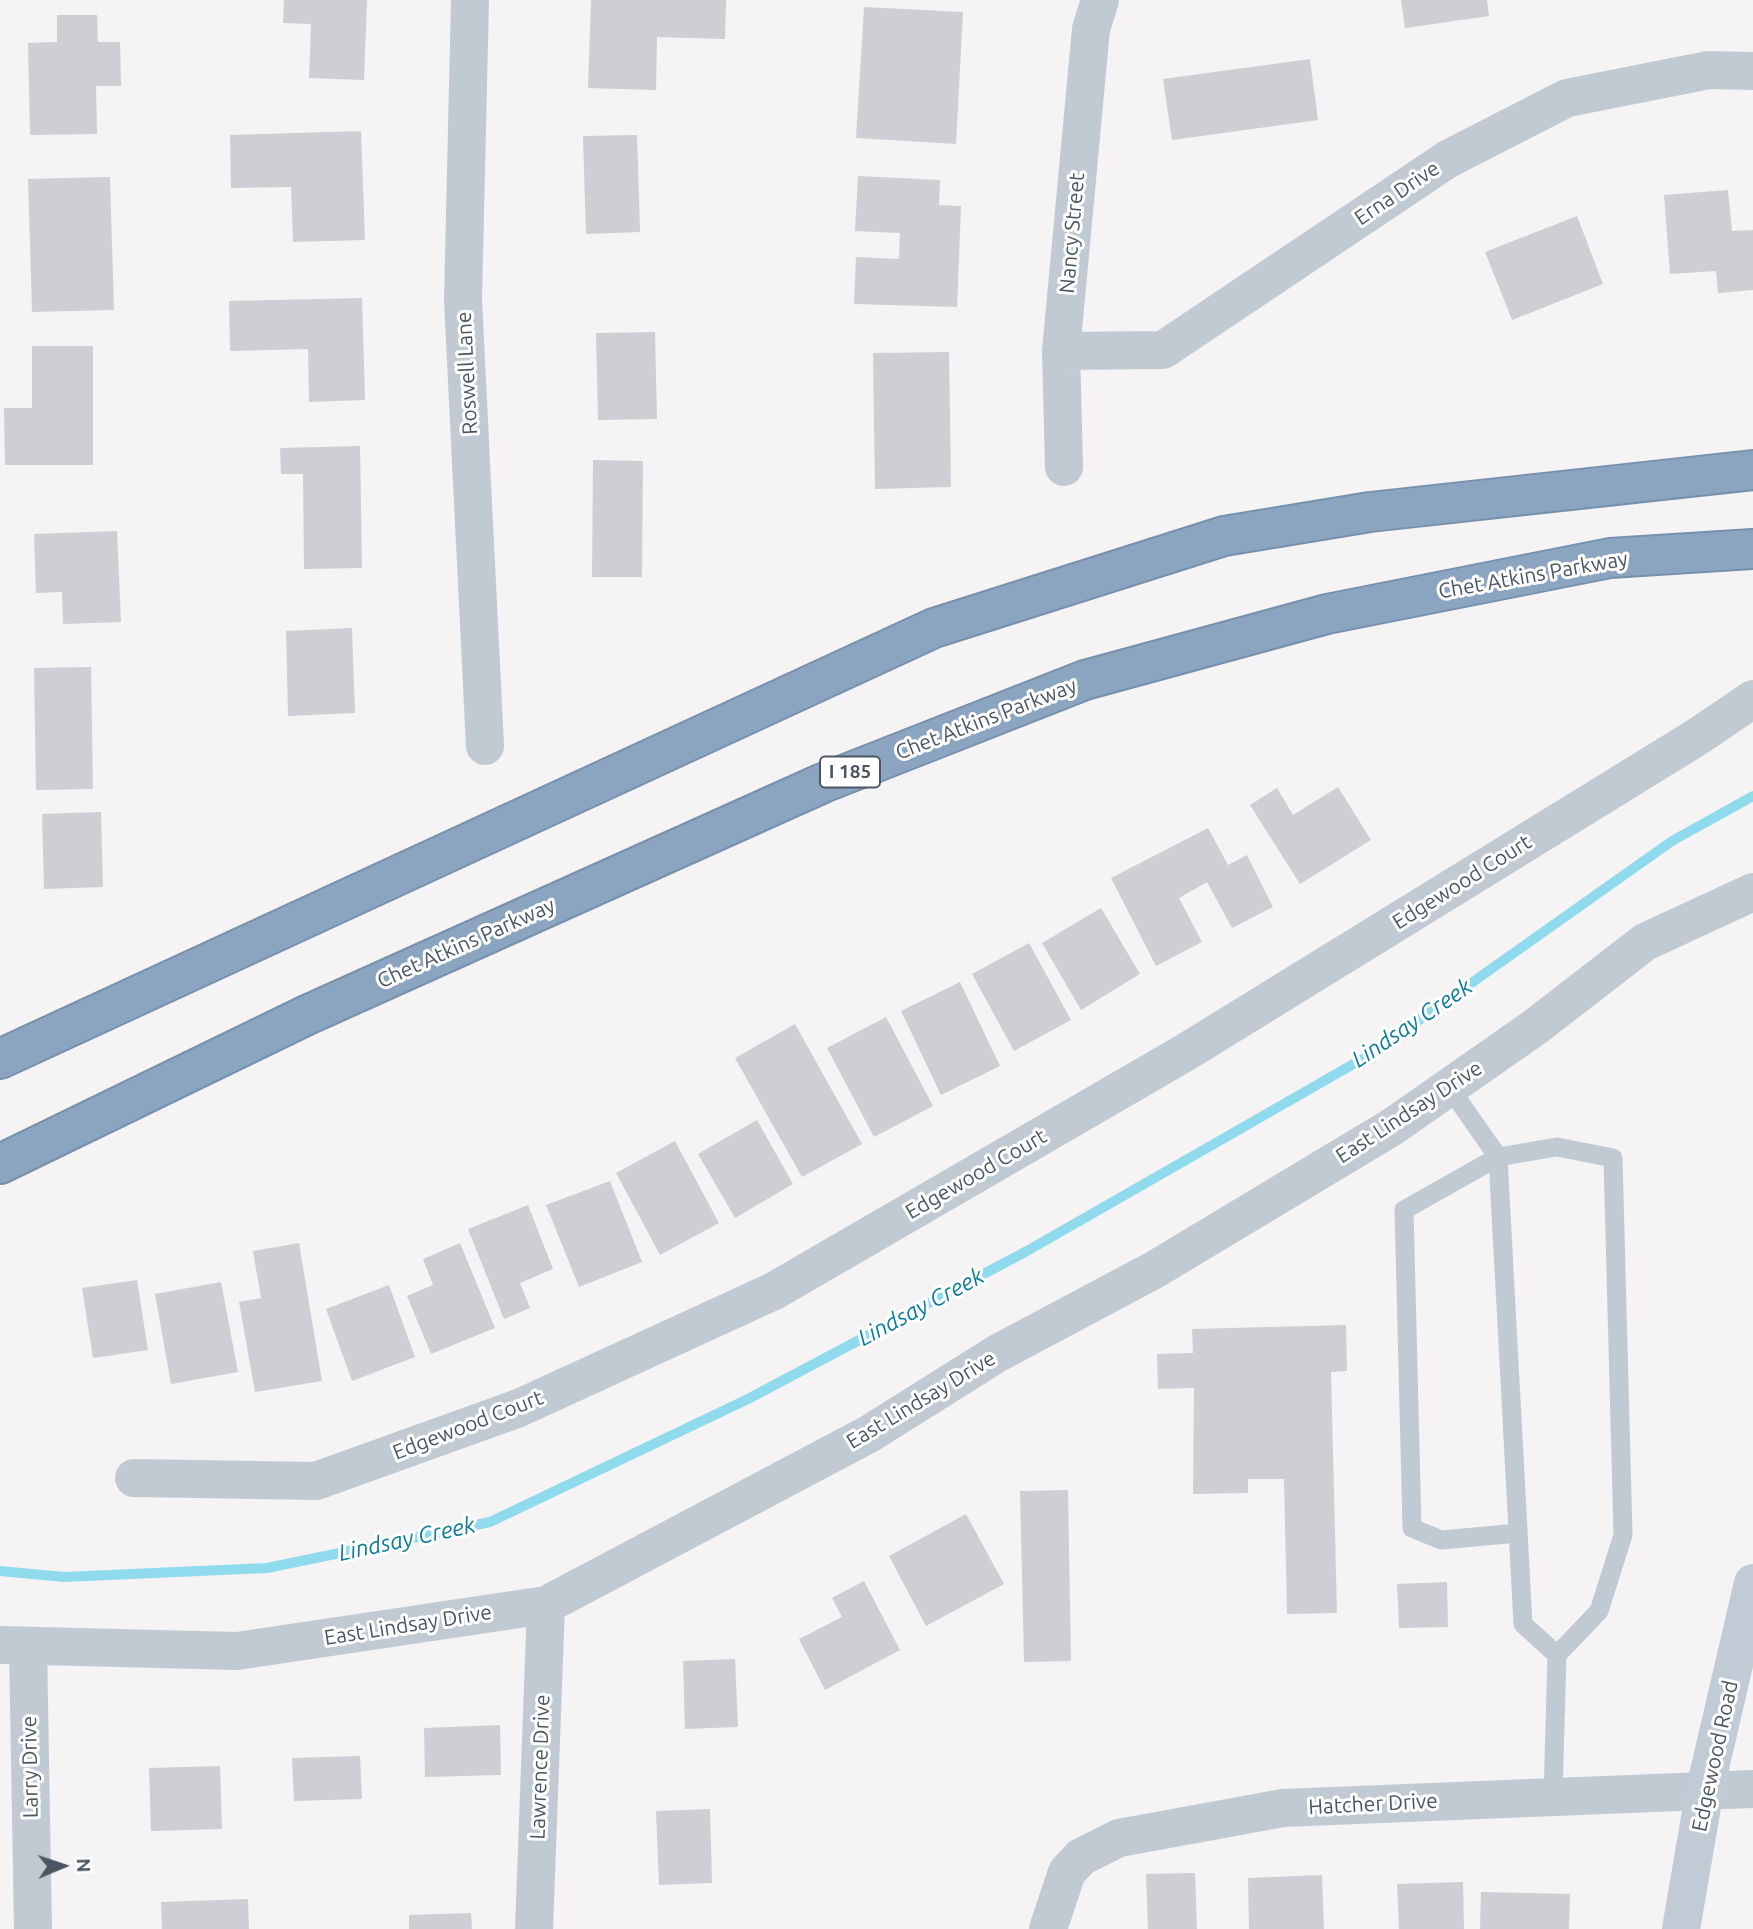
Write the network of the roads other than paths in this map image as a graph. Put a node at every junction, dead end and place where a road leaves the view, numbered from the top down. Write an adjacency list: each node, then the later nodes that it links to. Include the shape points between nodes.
1 (470, 0): 9 (street, Roswell Lane, via 463,300)
2 (1100, 0): 4 (street, Nancy Street, via 1091,29)
3 (1753, 71): 4 (street, Erna Drive, via 1709,70 1567,98 1448,159 1164,350)
4 (1061, 351): 5 (street, Nancy Street)
5 (1064, 467)
6 (1753, 471): 11 (highway, via 1370,512 1224,536 934,628)
7 (1753, 549): 14 (highway, Chet Atkins Parkway / I 185, via 1610,558 1327,614 1085,680 797,794 307,1015)
8 (1753, 699): 15 (street, Edgewood Court, via 1186,1052 774,1291 519,1408 316,1482)
9 (485, 746)
10 (1753, 892): 12 (street, East Lindsay Drive, via 1645,942)
11 (0, 1059)
12 (1449, 1087): 13 (lane); 18 (street, East Lindsay Drive, via 1392,1127 1190,1248 998,1353 869,1434)
13 (1498, 1157): 16 (lane); 16 (lane, via 1404,1210 1412,1528 1441,1540); 20 (lane, via 1557,1147 1613,1158 1623,1535 1600,1611)
14 (0, 1164)
15 (134, 1478)
16 (1518, 1533): 20 (lane, via 1523,1624)
17 (1753, 1583): 22 (street, Edgewood Road)
18 (546, 1605): 19 (street, East Lindsay Drive, via 237,1651); 25 (street, Lawrence Drive)
19 (14, 1645): 24 (street, Larry Drive)
20 (1557, 1655): 23 (lane)
21 (1753, 1788): 22 (street, Hatcher Drive)
22 (1705, 1789): 23 (street, Hatcher Drive); 27 (street, Edgewood Road)
23 (1553, 1796): 26 (street, Hatcher Drive, via 1283,1808 1119,1838 1081,1857 1067,1872)
24 (33, 1929)
25 (534, 1929)
26 (1048, 1929)
27 (1681, 1929)

